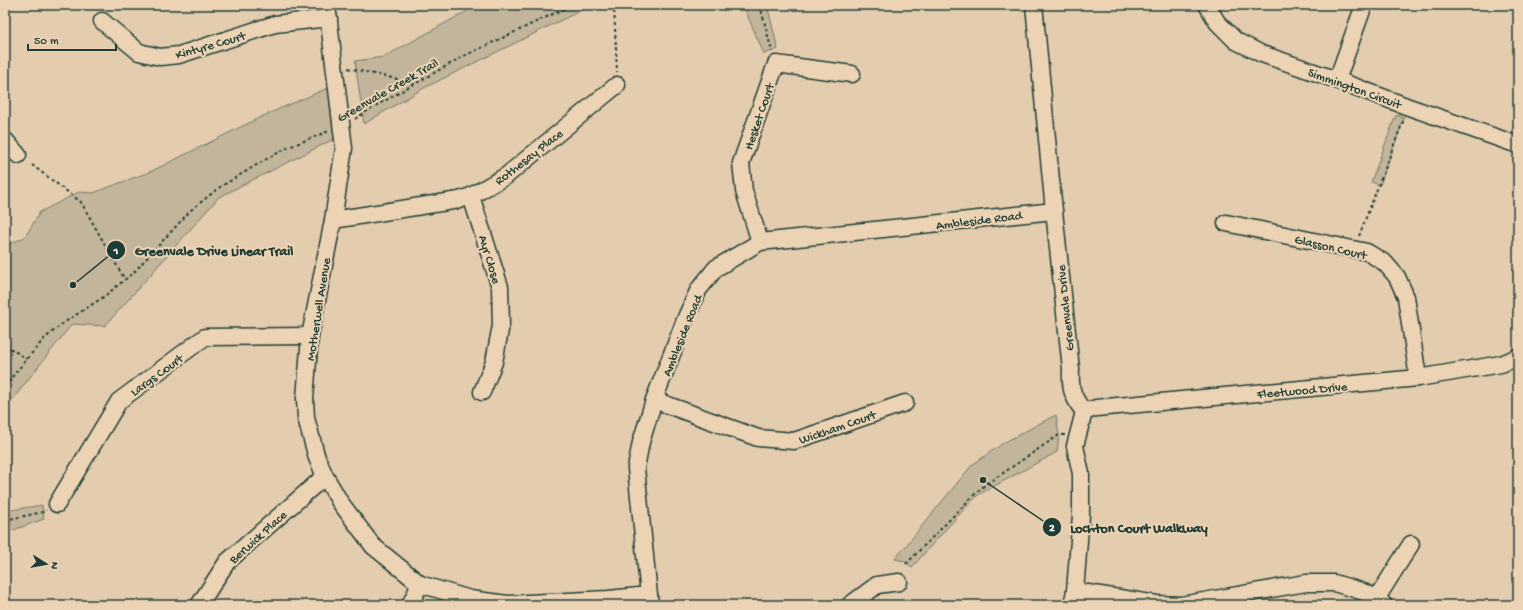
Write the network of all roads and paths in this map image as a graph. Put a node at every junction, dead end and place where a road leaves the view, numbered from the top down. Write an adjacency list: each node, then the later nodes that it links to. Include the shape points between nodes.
1 (572, 5): 13 (path, Greenvale Creek Trail, via 464,56)
2 (614, 5): 14 (path)
3 (760, 5): 9 (path)
4 (1034, 5): 22 (street, Greenvale Drive)
5 (1207, 5): 12 (street, Simmington Circuit, via 1217,22 1236,41 1262,54)
6 (1364, 5): 12 (street)
7 (328, 11): 8 (street, Kintyre Court, via 275,24 179,55 160,56 139,52); 10 (street, Motherwell Avenue)
8 (102, 21)
9 (776, 64): 11 (street); 25 (street, Hesket Court, via 741,163 744,191)
10 (334, 66): 13 (path); 16 (street, Motherwell Avenue)
11 (852, 74)
12 (1337, 80): 15 (street, Simmington Circuit)
13 (415, 83): 16 (path, Greenvale Creek Trail)
14 (617, 85): 21 (street, Rothesay Place, via 506,176)
15 (1406, 106): 18 (street, Simmington Circuit); 26 (path, via 1404,118 1360,235)
16 (342, 127): 23 (street, Motherwell Avenue, via 343,162); 27 (path, Greenvale Creek Trail, via 289,146 220,188 191,210)
17 (5, 140): 19 (street)
18 (1518, 145)
19 (18, 155)
20 (32, 165): 27 (path, via 81,202)
21 (471, 196): 23 (street, Rothesay Place); 34 (street, Ayr Close, via 500,287 501,325 494,362)
22 (1054, 210): 25 (street, Ambleside Road); 37 (street, Greenvale Drive, via 1071,369 1070,388)
23 (333, 220): 28 (street, Motherwell Avenue)
24 (1226, 223): 26 (street, Glasson Court)
25 (760, 242): 35 (street, Ambleside Road, via 716,268 699,289)
26 (1350, 249): 32 (street, Glasson Court, via 1367,252 1385,263 1397,277 1406,297)
27 (125, 280): 31 (path, Greenvale Creek Trail, via 62,324 44,339)
28 (310, 336): 39 (street, Motherwell Avenue, via 306,418 317,458); 40 (street, Largs Court, via 206,337 119,401)
29 (5, 345): 31 (path)
30 (1518, 357): 32 (street, Fleetwood Drive, via 1501,364)
31 (27, 359): 33 (path, Greenvale Creek Trail)
32 (1418, 378): 37 (street, Fleetwood Drive, via 1096,408)
33 (5, 387)
34 (482, 392)
35 (654, 400): 36 (street, Wickham Court, via 758,438 794,441); 47 (street, Ambleside Road, via 640,442 636,468)
36 (905, 403)
37 (1084, 412): 46 (street, via 1075,446 1081,474 1081,515)
38 (1068, 434): 43 (path, via 1059,435 981,488)
39 (326, 476): 45 (street, Motherwell Avenue, via 340,502 374,546); 50 (street, Berwick Place, via 227,562)
40 (57, 504): 41 (path, via 43,512)
41 (5, 520)
42 (1411, 544): 49 (street)
43 (906, 564)
44 (899, 582): 52 (street, via 877,586)
45 (420, 584): 47 (street, Motherwell Avenue, via 470,598 507,604 608,598); 51 (street)
46 (1073, 598): 48 (street, via 1181,605)
47 (650, 600)
48 (1231, 600): 49 (street, via 1306,583 1334,583 1361,591)
49 (1380, 601)
50 (199, 605)
51 (410, 605)
52 (850, 605)

